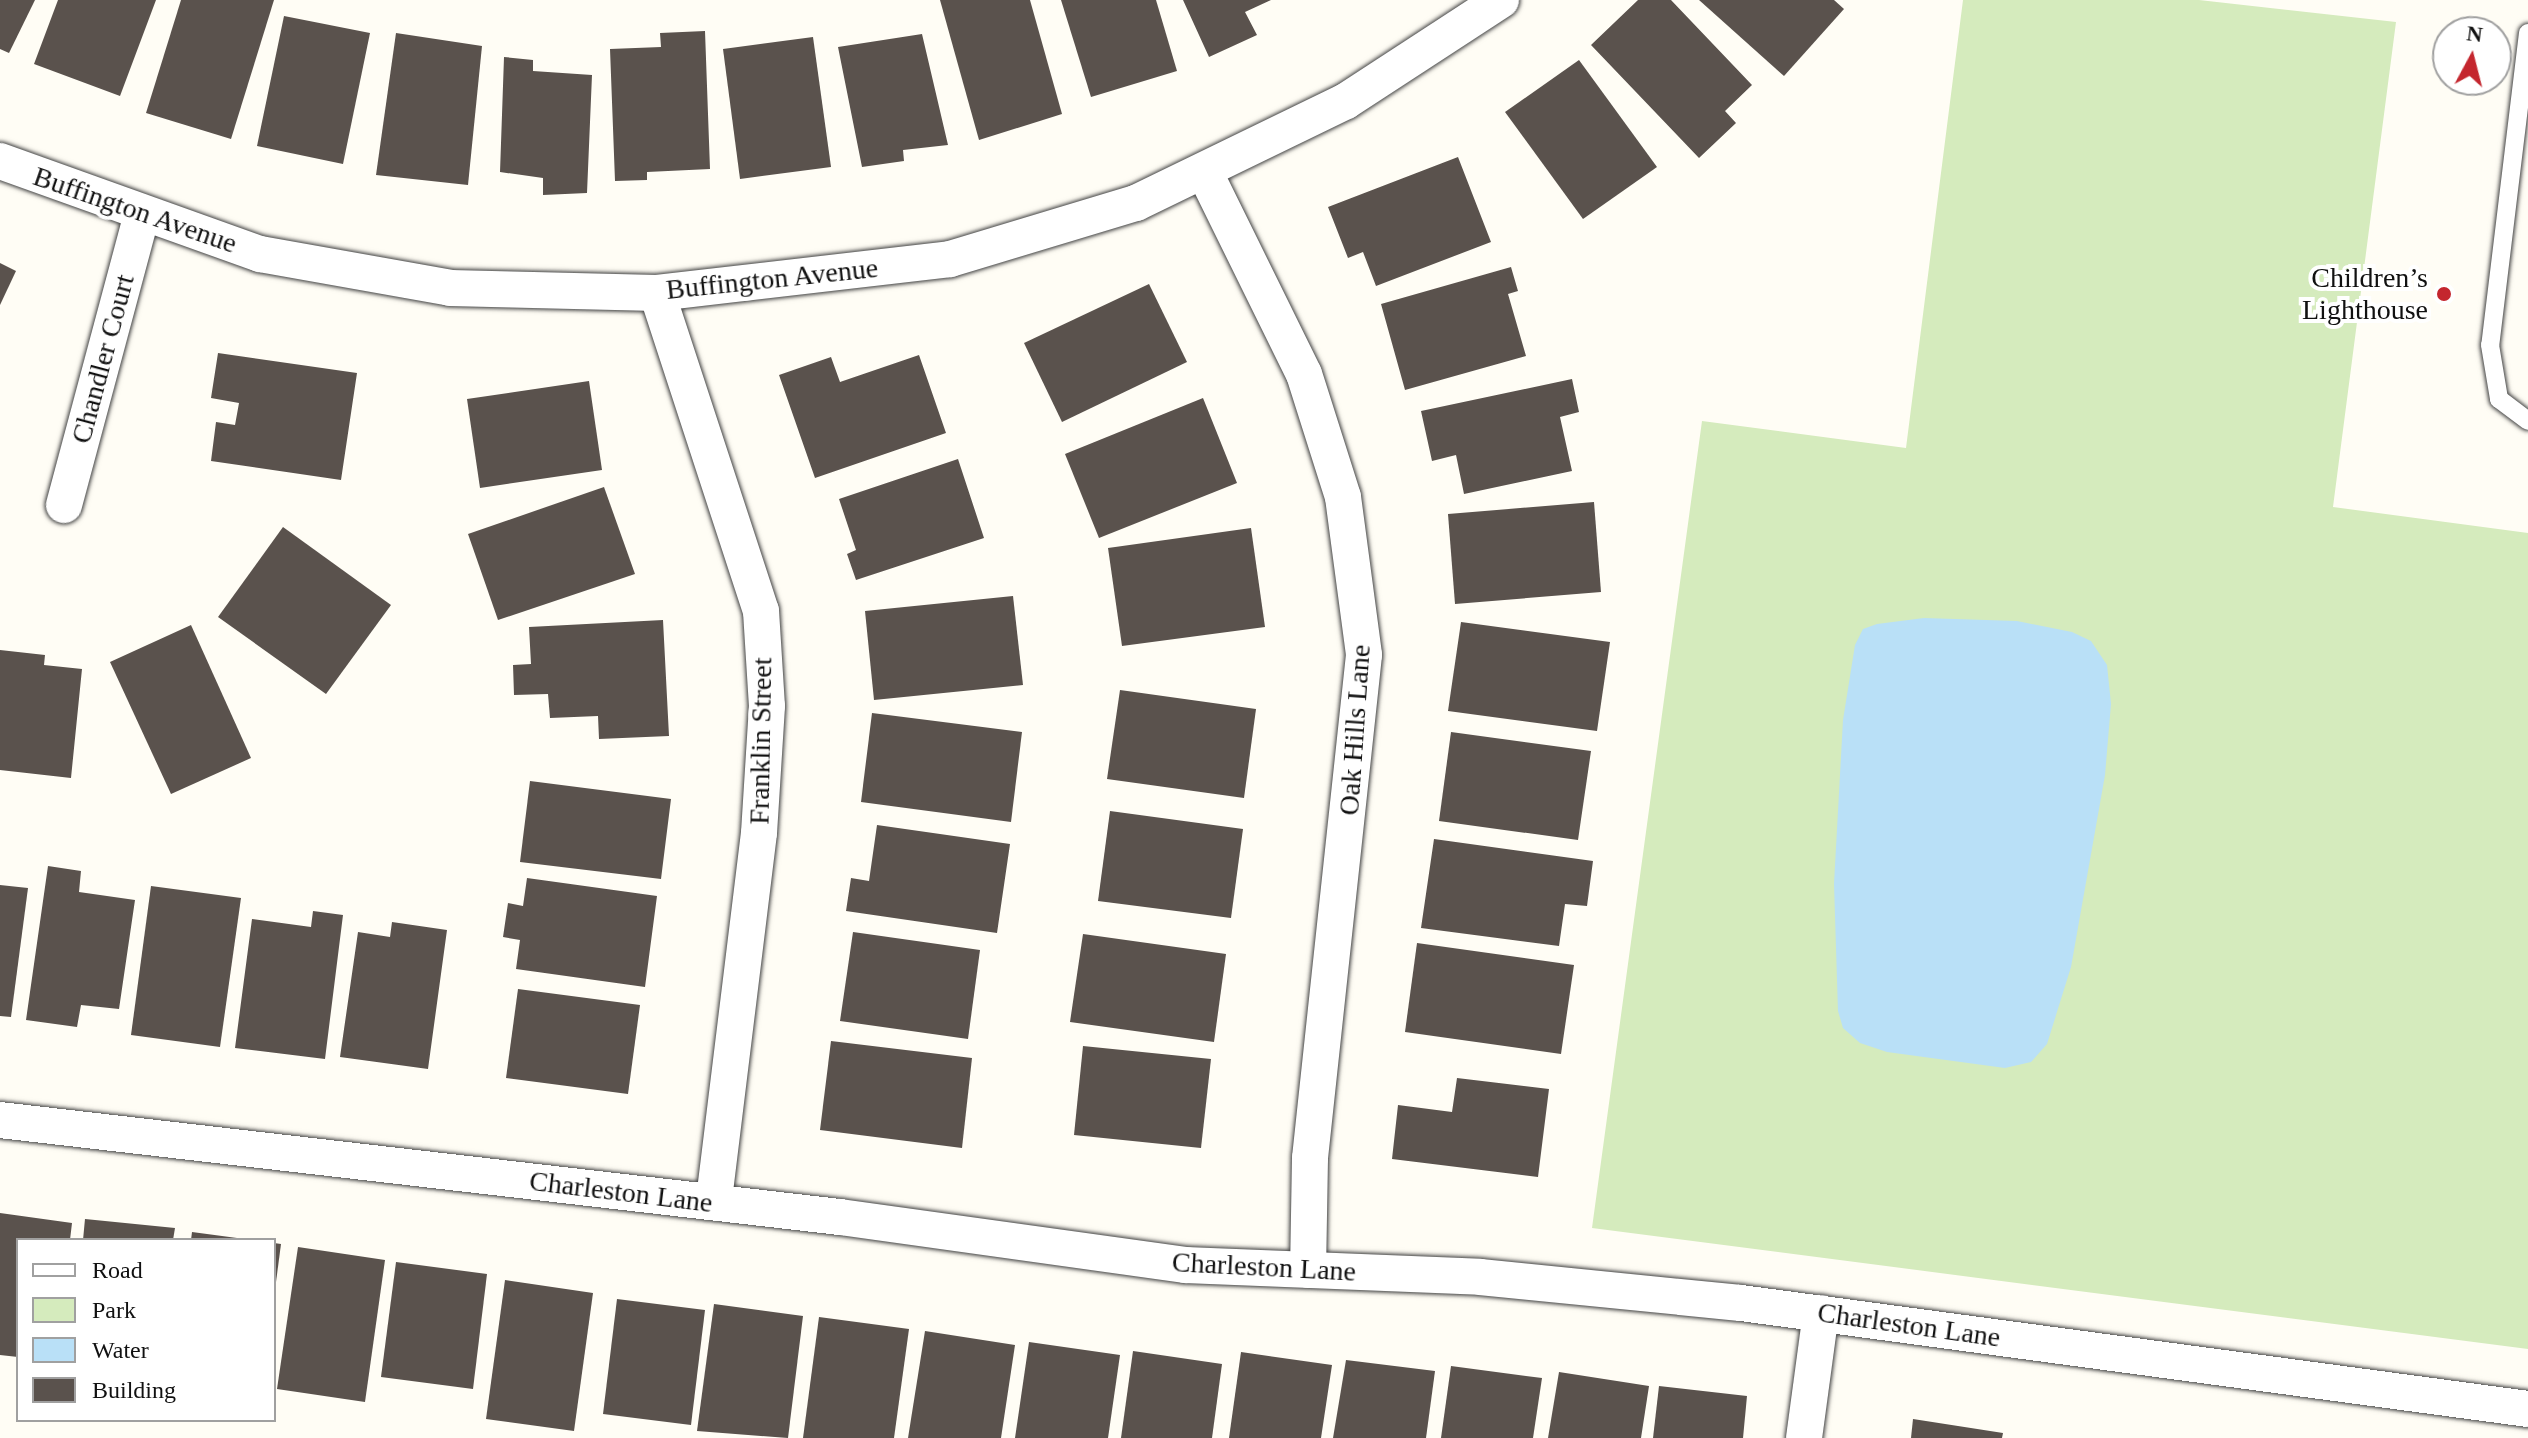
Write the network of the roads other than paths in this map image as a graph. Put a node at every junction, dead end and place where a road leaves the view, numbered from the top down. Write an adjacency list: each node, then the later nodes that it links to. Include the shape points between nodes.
1 (1501, 0): 4 (street, Buffington Avenue, via 1346,101)
2 (2528, 33): 7 (lane, via 2490,345 2499,399)
3 (0, 161): 5 (street, Buffington Avenue)
4 (1204, 171): 6 (street, Buffington Avenue, via 1136,203 950,259); 11 (street, Oak Hills Lane, via 1304,374 1343,497 1364,655 1310,1158)
5 (142, 214): 6 (street, Buffington Avenue, via 260,254 450,288); 8 (street, Chandler Court)
6 (657, 293): 10 (street, Franklin Street, via 761,611 766,690 759,833)
7 (2528, 421)
8 (64, 505)
9 (0, 1120): 10 (street, Charleston Lane)
10 (714, 1202): 11 (street, Charleston Lane, via 1185,1265)
11 (1308, 1270): 12 (street, Charleston Lane, via 1480,1277)
12 (1821, 1313): 13 (street, Charleston Lane); 14 (street)
13 (2528, 1409)
14 (1804, 1438)

